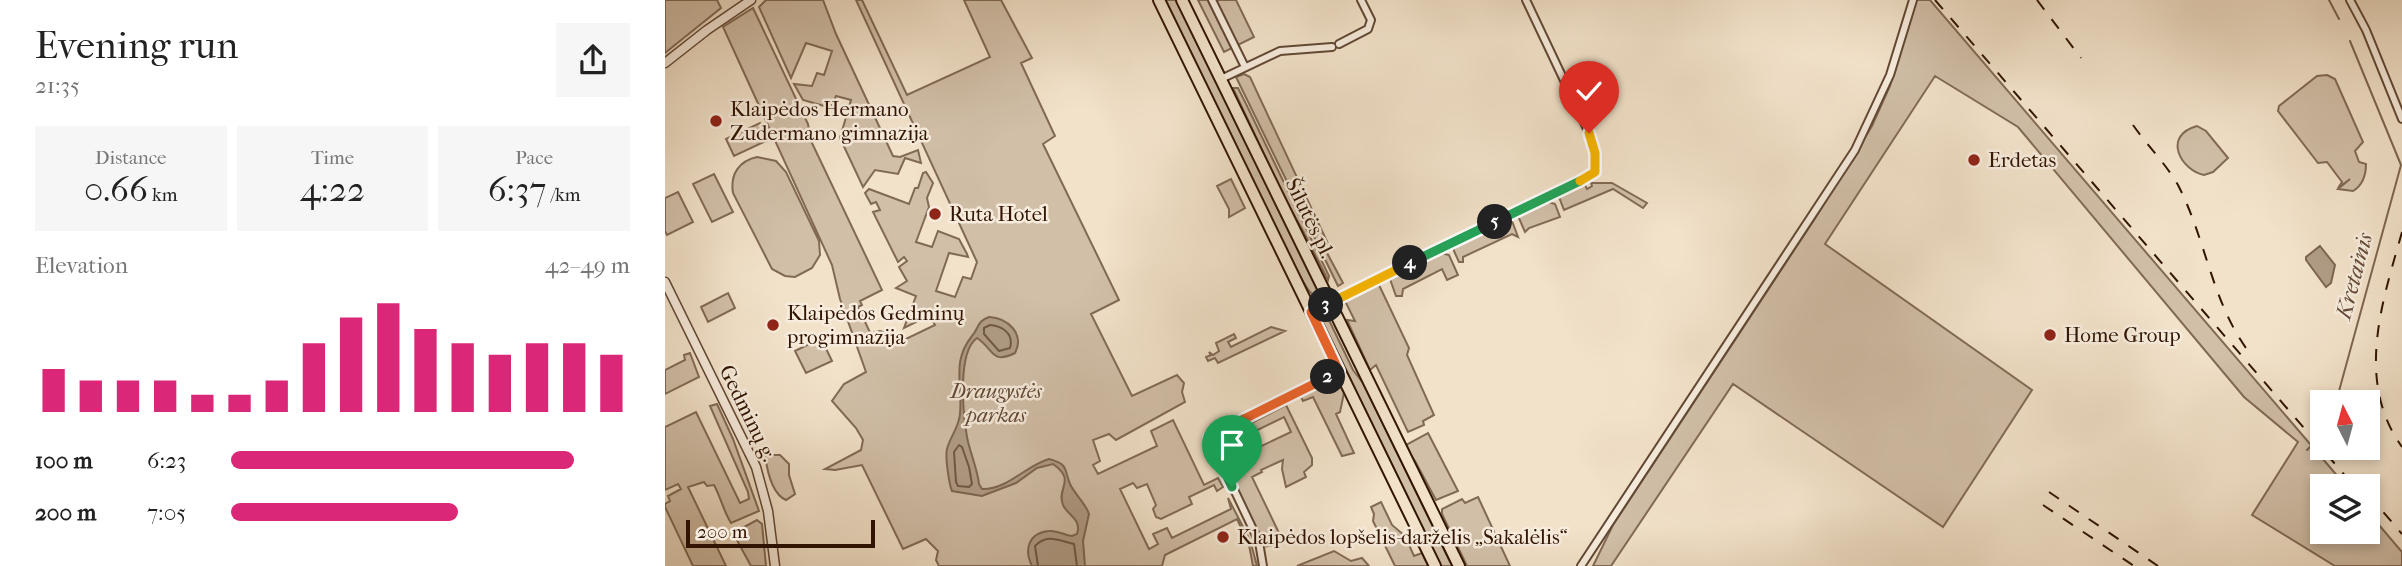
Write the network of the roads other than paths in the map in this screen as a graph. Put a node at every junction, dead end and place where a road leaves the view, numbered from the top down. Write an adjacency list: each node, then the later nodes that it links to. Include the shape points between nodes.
1 (751, 0): 9 (street)
2 (1159, 0): 15 (main road, Šilutės pl.)
3 (1182, 0): 11 (main road, Šilutės pl.)
4 (1212, 0): 10 (street)
5 (1361, 0): 10 (street, via 1371,20 1369,29 1335,46 1280,51)
6 (1526, 0): 14 (street, via 1589,133 1595,172)
7 (1913, 0): 17 (street, via 1890,75 1855,150)
8 (2350, 0): 12 (street)
9 (665, 63)
10 (1245, 67): 11 (street)
11 (1221, 79): 14 (main road, Šilutės pl.)
12 (2402, 119)
13 (665, 282): 18 (street, Gedminų g., via 756,467)
14 (1330, 303): 15 (main road); 21 (main road, Šilutės pl.)
15 (1311, 312): 16 (main road, Šilutės pl.)
16 (1339, 371): 19 (street, via 1209,437 1259,542); 20 (main road, Šilutės pl.)
17 (1593, 550): 22 (street); 23 (street)
18 (775, 566)
19 (1263, 566)
20 (1435, 566)
21 (1459, 566)
22 (1581, 566)
23 (1587, 566)

